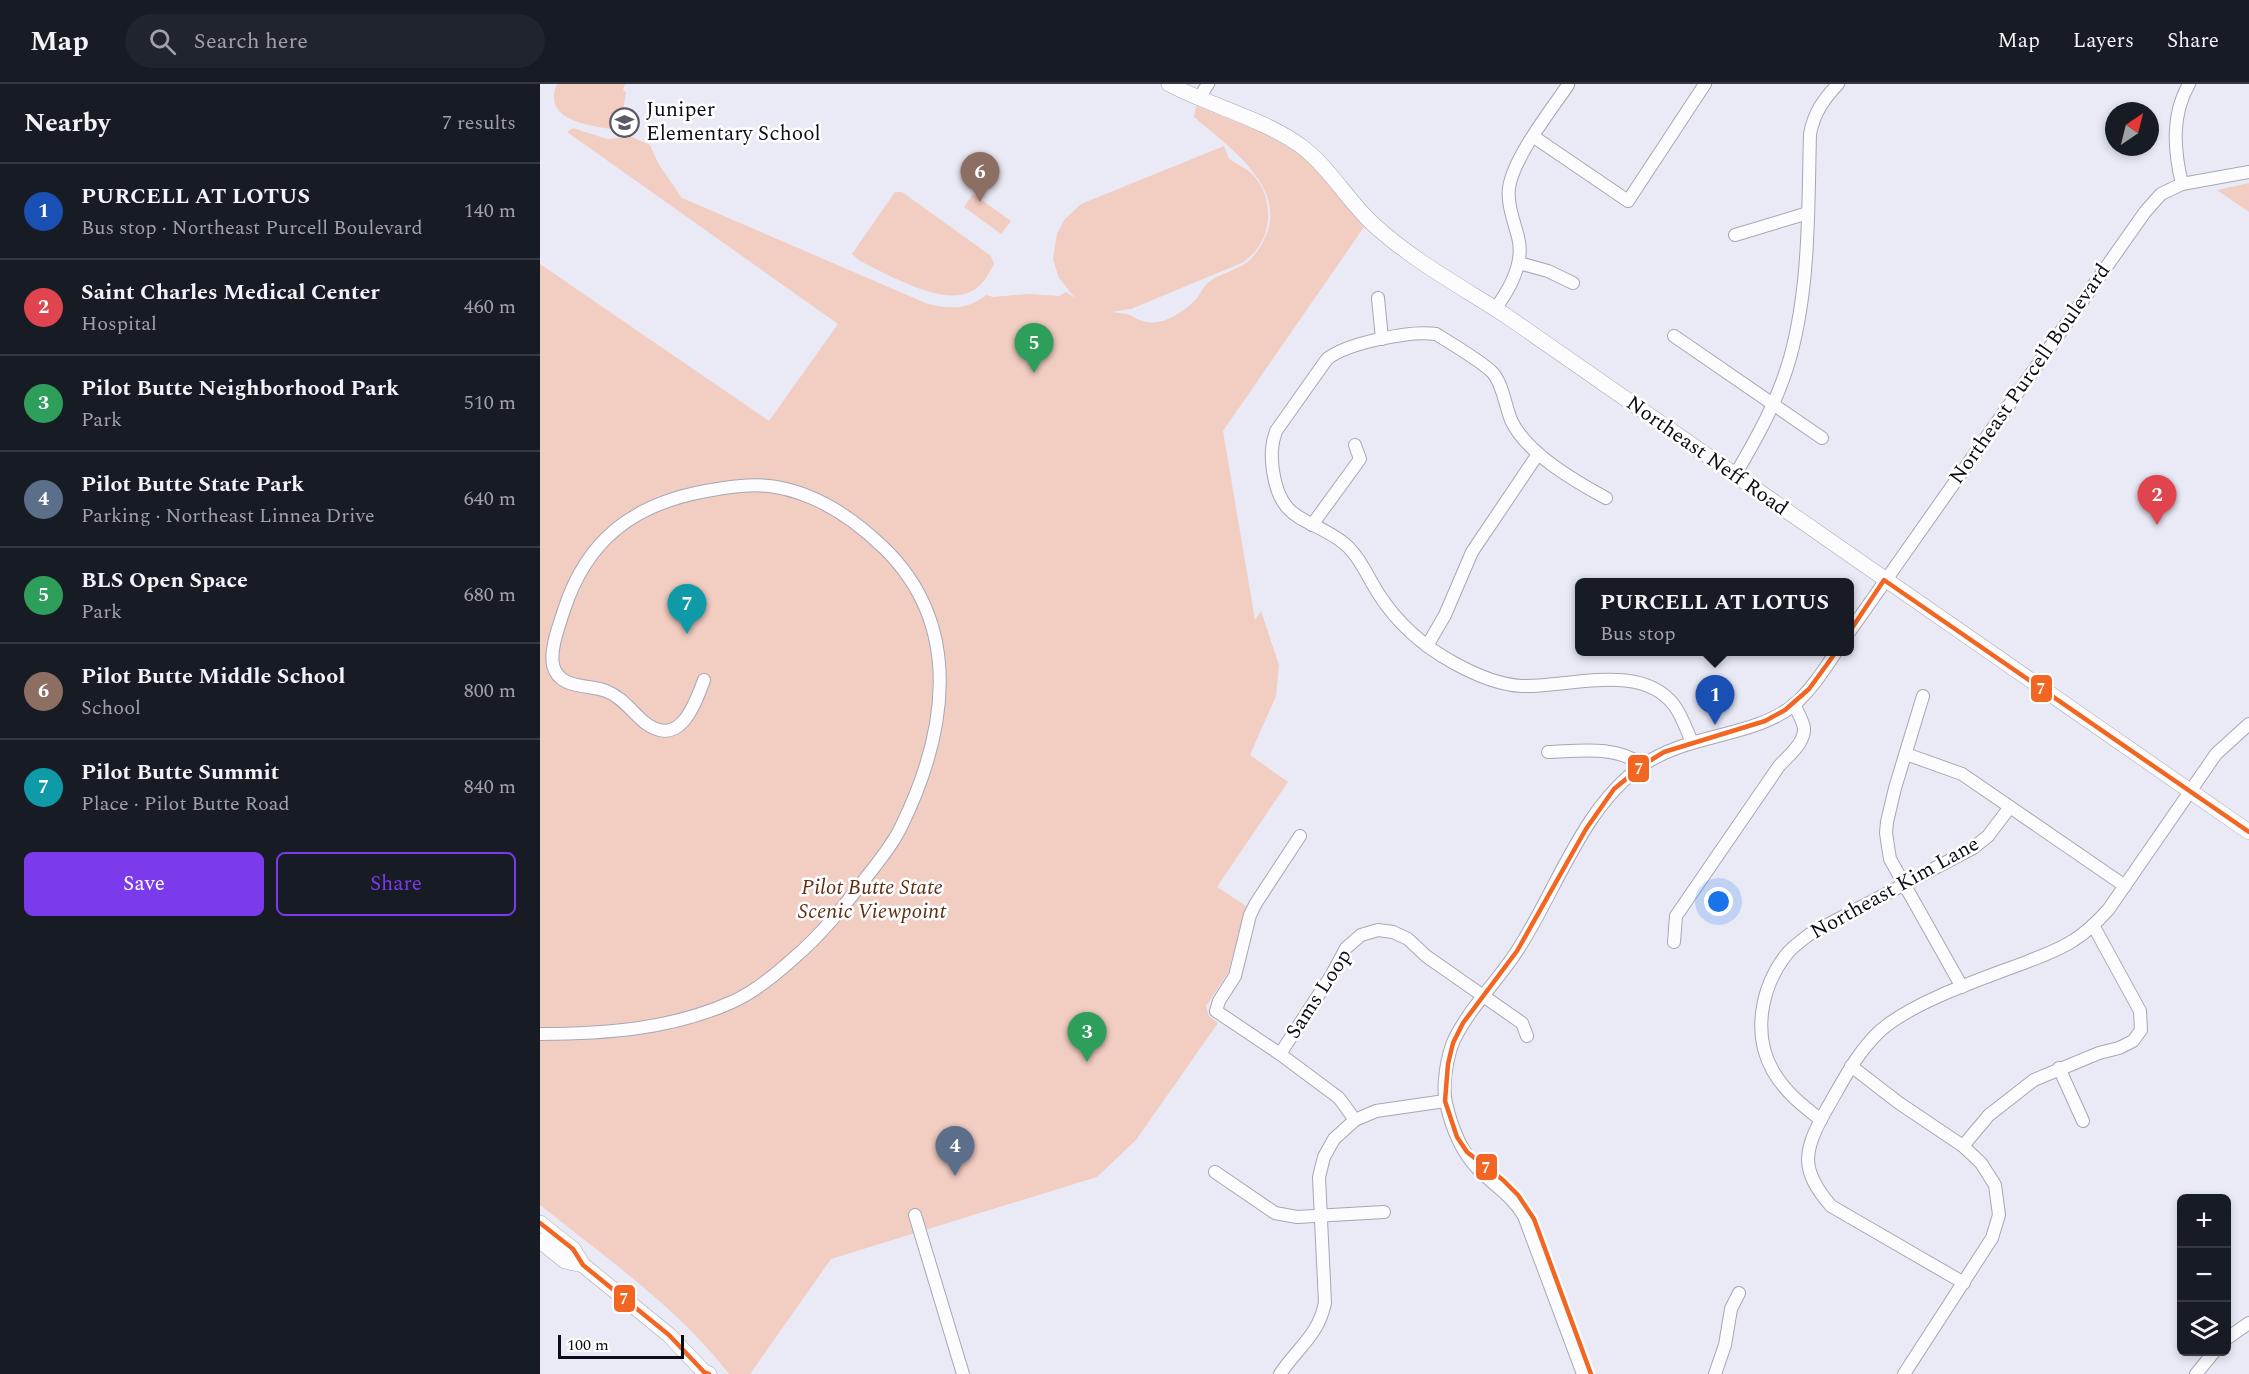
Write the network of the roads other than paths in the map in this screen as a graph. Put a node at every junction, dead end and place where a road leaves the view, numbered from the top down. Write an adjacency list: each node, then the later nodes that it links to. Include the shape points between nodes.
1 (1169, 84): 7 (main road, Northeast Neff Road)
2 (1208, 84): 7 (street)
3 (1705, 84): 8 (street, via 1628,201)
4 (1838, 84): 11 (street, via 1820,104 1813,119)
5 (2189, 84): 10 (street, via 2175,133)
6 (1569, 85): 8 (street)
7 (1199, 98): 16 (main road, Northeast Neff Road, via 1273,129 1302,147 1392,240)
8 (1534, 137): 13 (street, via 1513,170 1509,187 1519,240)
9 (2249, 172): 10 (street, Northeast Purcell Boulevard)
10 (2182, 184): 26 (street, Northeast Purcell Boulevard, via 2162,194 2145,212)
11 (1808, 213): 12 (street); 19 (street, via 1804,286 1790,359)
12 (1736, 235)
13 (1519, 264): 14 (street, via 1548,271); 16 (street)
14 (1573, 283)
15 (1378, 298): 18 (street)
16 (1495, 309): 23 (main road, Northeast Neff Road)
17 (1674, 336): 19 (street)
18 (1382, 339): 22 (street, via 1425,332 1436,334 1492,372 1512,421); 25 (street, via 1343,349 1327,359 1276,431 1271,456 1276,487 1287,509)
19 (1772, 405): 20 (street); 23 (street)
20 (1822, 438)
21 (1356, 445): 25 (street, via 1360,459)
22 (1538, 454): 24 (street); 28 (street, via 1472,552)
23 (1735, 475): 26 (main road, Northeast Neff Road)
24 (1606, 498)
25 (1312, 525): 28 (street, via 1351,549 1383,601 1410,634)
26 (1884, 580): 27 (street, Northeast Purcell Boulevard); 38 (main road, Northeast Neff Road)
27 (1854, 625)
28 (1427, 646): 34 (street, via 1488,679 1521,686 1614,679 1640,683 1667,697)
29 (1832, 656): 32 (street)
30 (704, 681): 48 (street, via 685,721 667,731 646,723 611,692 581,687 559,676 553,665 554,651 568,598 593,553 612,532 639,512 662,502 747,486 774,486 798,493 832,507 867,531 916,586 939,648 942,686 937,725 901,828 836,916 806,948 771,979 734,1001 686,1019 632,1030)
31 (1923, 696): 36 (street)
32 (1794, 704): 34 (street, via 1765,721); 45 (street, via 1804,728 1802,737 1676,916)
33 (2249, 724): 38 (street, via 2216,754)
34 (1692, 742): 37 (street)
35 (1548, 753): 37 (street, via 1598,750 1632,758)
36 (1906, 754): 39 (street, via 1962,774); 42 (street, via 1886,833 1890,859)
37 (1643, 765): 47 (street, via 1602,803 1517,951)
38 (2190, 791): 40 (main road, Northeast Neff Road); 43 (street)
39 (2010, 807): 42 (street, Northeast Kim Lane, via 1988,836 1973,848); 43 (street)
40 (2249, 832)
41 (1300, 836): 50 (street, via 1256,903 1235,976 1216,1011)
42 (1904, 884): 46 (street); 55 (street, Northeast Kim Lane, via 1810,934 1787,953 1770,980 1762,1009 1762,1041 1773,1071 1793,1098)
43 (2125, 886): 44 (street)
44 (2093, 925): 46 (street, via 2042,956); 52 (street, via 2140,1011 2141,1030 2133,1041 2119,1048)
45 (1674, 942)
46 (1962, 987): 51 (street, via 1905,1013 1882,1029)
47 (1483, 996): 49 (street, Sams Loop, via 1522,1023); 50 (street, Sams Loop, via 1408,939 1378,930 1361,935 1346,948); 53 (street, via 1453,1043)
48 (540, 1034)
49 (1527, 1036)
50 (1280, 1054): 54 (street, via 1339,1098)
51 (1851, 1066): 55 (street); 57 (street, via 1899,1104)
52 (2059, 1068): 56 (street); 57 (street, via 2034,1080 1989,1115)
53 (1445, 1101): 54 (street, via 1376,1111); 58 (street, via 1457,1137)
54 (1355, 1120): 62 (street, via 1334,1139 1324,1157 1318,1177)
55 (1821, 1120): 66 (street, via 1808,1153 1809,1172 1831,1206)
56 (2084, 1121)
57 (1963, 1146): 66 (street, via 1981,1162 1995,1185 1999,1215 1992,1238)
58 (1467, 1152): 74 (street, via 1476,1167 1508,1194 1524,1216); 75 (street, via 1513,1190 1533,1219)
59 (1215, 1172): 62 (street, via 1275,1213)
60 (1384, 1212): 62 (street)
61 (915, 1215): 72 (street, via 960,1358)
62 (1321, 1216): 73 (street, via 1325,1303 1322,1320)
63 (540, 1223): 65 (main road, via 573,1248)
64 (540, 1241): 65 (main road, via 566,1261)
65 (583, 1265): 71 (main road, via 669,1335)
66 (1964, 1283): 77 (street)
67 (1739, 1293): 76 (street, via 1731,1309)
68 (2249, 1323): 69 (street)
69 (2231, 1336)
70 (2211, 1356): 78 (street)
71 (706, 1373)
72 (959, 1373)
73 (1280, 1374)
74 (1583, 1374)
75 (1591, 1374)
76 (1715, 1374)
77 (1904, 1374)
78 (2196, 1374)

